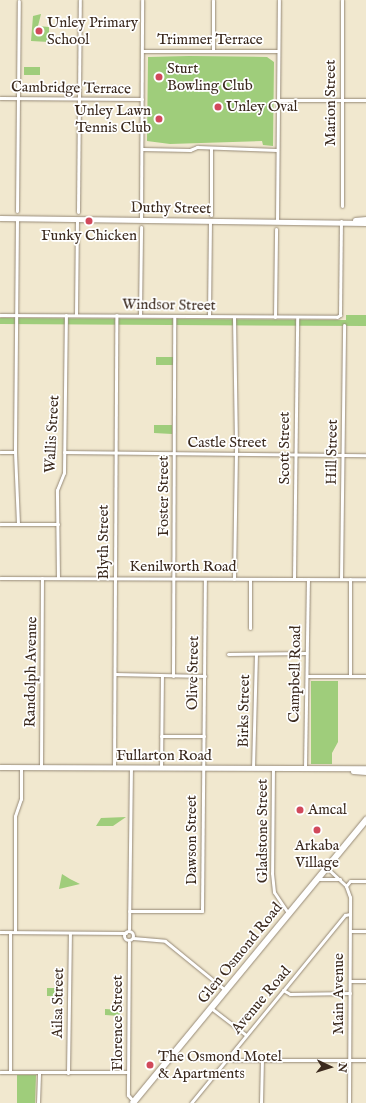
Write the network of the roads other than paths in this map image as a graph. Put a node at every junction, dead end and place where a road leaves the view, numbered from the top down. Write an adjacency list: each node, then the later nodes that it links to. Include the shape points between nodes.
1 (80, 0): 12 (street)
2 (142, 0): 7 (street)
3 (213, 0): 8 (street)
4 (278, 0): 9 (street)
5 (342, 0): 15 (street, Marion Street)
6 (19, 1): 11 (street)
7 (142, 51): 8 (street, Trimmer Terrace); 13 (street)
8 (213, 51): 9 (street, Trimmer Terrace)
9 (278, 51): 14 (street)
10 (0, 98): 11 (street, Cambridge Terrace)
11 (18, 98): 12 (street, Cambridge Terrace); 21 (street)
12 (79, 99): 13 (street, Cambridge Terrace); 22 (street)
13 (142, 99): 18 (street)
14 (278, 100): 15 (street); 19 (street)
15 (341, 100): 16 (street); 20 (street, Marion Street)
16 (366, 100)
17 (211, 148): 18 (street); 19 (street); 24 (street)
18 (142, 149): 28 (street)
19 (277, 150): 29 (street)
20 (342, 206)
21 (17, 211)
22 (78, 212)
23 (0, 218): 25 (street, Duthy Street)
24 (210, 218): 28 (street, Duthy Street); 29 (street, Duthy Street); 41 (street)
25 (17, 219): 26 (street, Duthy Street); 35 (street)
26 (77, 219): 28 (street, Duthy Street); 37 (street)
27 (366, 219): 30 (street, Duthy Street)
28 (141, 220)
29 (277, 220): 30 (street, Duthy Street)
30 (341, 221): 31 (street, Duthy Street); 44 (street, Windsor Street, via 340,315)
31 (366, 223)
32 (141, 227): 38 (street)
33 (276, 229): 43 (street)
34 (0, 315): 35 (street, Windsor Street)
35 (16, 315): 36 (street, Windsor Street); 47 (street)
36 (66, 315): 37 (street, Windsor Street); 48 (street, Wallis Street)
37 (76, 315): 39 (street, Windsor Street)
38 (140, 315): 39 (street, Windsor Street); 40 (street, Windsor Street)
39 (116, 316): 49 (street, Blyth Street)
40 (174, 316): 41 (street, Windsor Street); 50 (street, Foster Street)
41 (209, 316): 42 (street, Windsor Street)
42 (234, 317): 43 (street, Windsor Street); 51 (street)
43 (275, 317): 44 (street, Windsor Street)
44 (297, 318): 52 (street, Scott Street)
45 (344, 325): 53 (street, Hill Street)
46 (0, 452): 47 (street)
47 (15, 452): 56 (street)
48 (64, 452): 49 (street, Castle Street); 57 (street, Wallis Street, via 64,474 57,490)
49 (115, 453): 50 (street, Castle Street); 61 (street, Blyth Street)
50 (175, 454): 51 (street, Castle Street); 62 (street, Foster Street)
51 (236, 454): 52 (street, Castle Street); 64 (street)
52 (296, 454): 53 (street, Castle Street); 66 (street, Scott Street)
53 (343, 455): 54 (street, Castle Street); 68 (street, Hill Street)
54 (366, 455)
55 (0, 524): 56 (street)
56 (18, 524): 57 (street)
57 (58, 524): 60 (street, Wallis Street)
58 (0, 578): 59 (street, Kenilworth Road)
59 (42, 578): 60 (street, Kenilworth Road); 86 (street, Randolph Avenue)
60 (58, 578): 61 (street, Kenilworth Road)
61 (115, 578): 62 (street, Kenilworth Road); 75 (street, Blyth Street)
62 (174, 579): 63 (street, Kenilworth Road); 77 (street, Foster Street)
63 (205, 579): 64 (street, Kenilworth Road); 78 (street, Olive Street)
64 (234, 579): 65 (street, Kenilworth Road)
65 (250, 579): 66 (street, Kenilworth Road); 71 (street)
66 (294, 579): 67 (street, Kenilworth Road)
67 (308, 579): 68 (street, Kenilworth Road); 72 (street, Campbell Road)
68 (341, 579): 69 (street, Kenilworth Road)
69 (350, 579): 70 (street, Kenilworth Road); 80 (street)
70 (366, 579)
71 (250, 628)
72 (306, 653): 74 (street); 79 (street, Campbell Road)
73 (228, 654): 74 (street)
74 (256, 654): 91 (street, Birks Street)
75 (115, 674): 76 (street); 87 (street, Blyth Street)
76 (162, 676): 77 (street); 82 (street)
77 (173, 676): 78 (street)
78 (205, 676): 83 (street, Olive Street)
79 (307, 676): 80 (street); 93 (street, Campbell Road)
80 (350, 676): 81 (street)
81 (366, 676)
82 (161, 736): 83 (street); 89 (street)
83 (204, 736): 90 (street, Olive Street)
84 (0, 767): 85 (main road, Fullarton Road)
85 (21, 767): 86 (main road, Fullarton Road); 111 (street, via 21,799 15,816)
86 (40, 767): 87 (main road, Fullarton Road)
87 (114, 768): 88 (main road, Fullarton Road)
88 (131, 768): 89 (main road, Fullarton Road); 103 (street)
89 (161, 768): 90 (main road, Fullarton Road)
90 (203, 768): 91 (main road, Fullarton Road); 103 (street, Dawson Street, via 202,911)
91 (253, 768): 92 (main road, Fullarton Road)
92 (273, 768): 93 (main road, Fullarton Road); 104 (street, Gladstone Street, via 272,873 274,892)
93 (305, 768): 94 (main road, Fullarton Road)
94 (328, 768): 95 (main road, Fullarton Road); 96 (main road, Fullarton Road)
95 (366, 768)
96 (366, 772)
97 (366, 820): 98 (highway, Glen Osmond Road)
98 (326, 867): 99 (street, Main Avenue); 100 (highway, Glen Osmond Road)
99 (340, 879): 100 (street); 102 (street, Main Avenue)
100 (315, 880): 104 (highway, Glen Osmond Road)
101 (366, 881): 102 (street, via 350,881)
102 (346, 886): 105 (street, Main Avenue, via 350,897)
103 (129, 911): 106 (street)
104 (288, 913): 118 (highway, Glen Osmond Road)
105 (350, 914): 107 (street, Main Avenue); 119 (street, Avenue Road, via 345,915)
106 (129, 929): 113 (street); 114 (street)
107 (350, 931): 108 (street); 116 (street, Main Avenue)
108 (366, 931)
109 (0, 932): 110 (street)
110 (10, 932): 111 (street); 128 (street)
111 (15, 932): 112 (street)
112 (70, 933): 113 (street); 131 (street, Ailsa Street)
113 (126, 933): 115 (street, Florence Street)
114 (133, 938): 115 (street); 118 (street, via 165,941)
115 (129, 942): 130 (street, Florence Street)
116 (350, 981): 117 (street); 120 (street, Main Avenue)
117 (366, 981)
118 (225, 990): 121 (highway, Glen Osmond Road)
119 (284, 990): 120 (street, via 290,994); 122 (street, Avenue Road)
120 (350, 993): 125 (street, Main Avenue)
121 (211, 1008): 122 (street); 133 (highway, Glen Osmond Road)
122 (246, 1035): 123 (street, Avenue Road)
123 (228, 1058): 124 (street); 134 (street, Avenue Road)
124 (262, 1060): 125 (street); 135 (street)
125 (349, 1060): 126 (street); 136 (street, Main Avenue)
126 (366, 1060)
127 (0, 1072): 128 (street)
128 (10, 1072): 129 (street)
129 (39, 1072): 131 (street); 132 (street)
130 (128, 1072): 131 (street); 133 (street, Florence Street, via 128,1095)
131 (68, 1073)
132 (38, 1103)
133 (134, 1103)
134 (191, 1103)
135 (261, 1103)
136 (349, 1103)

